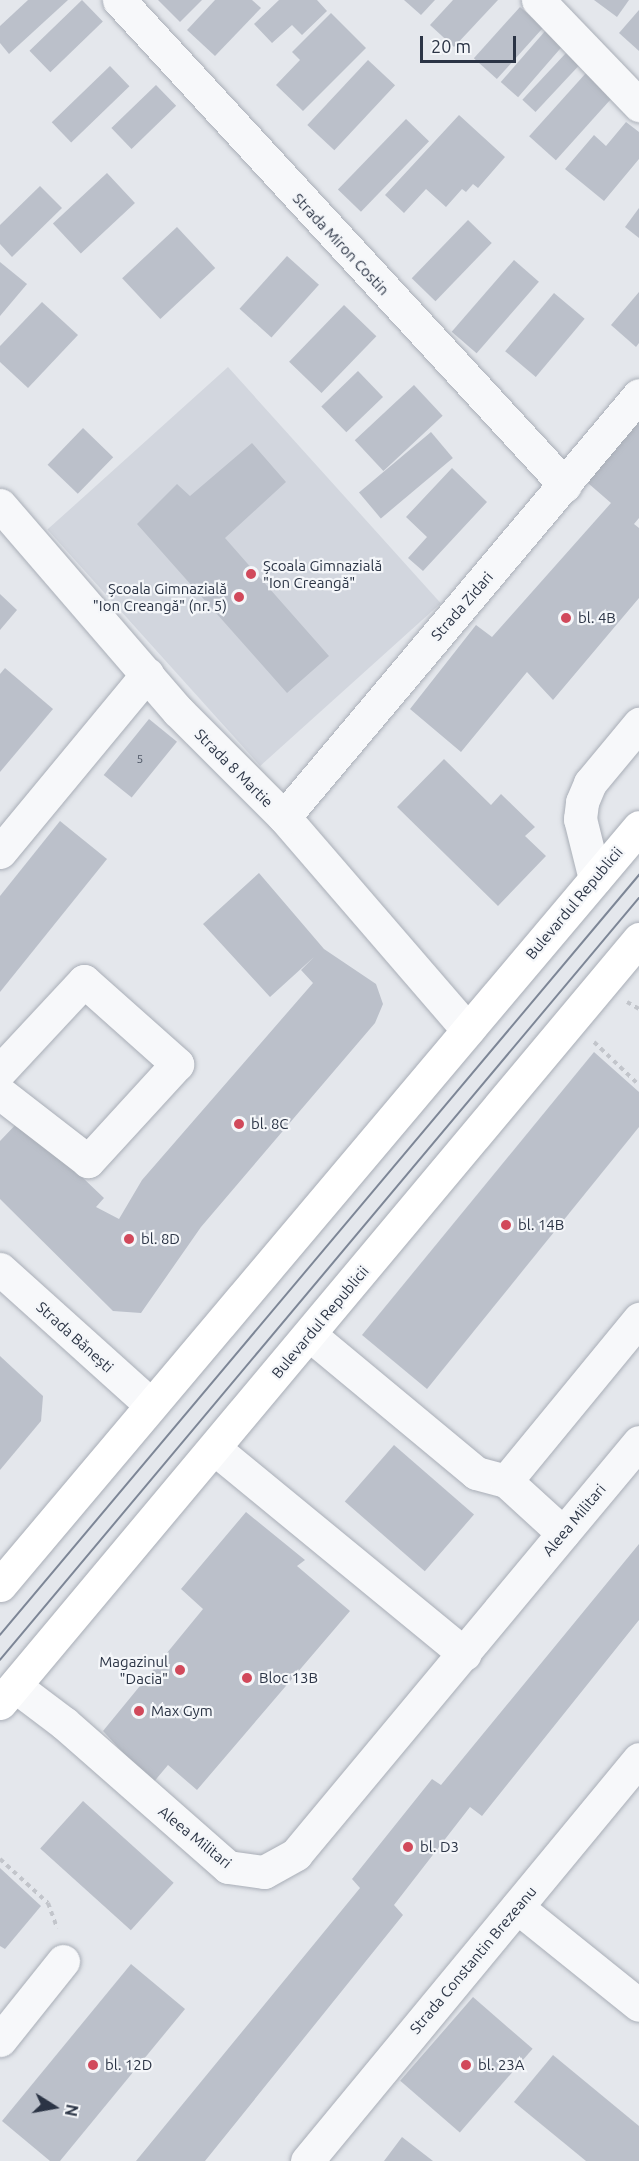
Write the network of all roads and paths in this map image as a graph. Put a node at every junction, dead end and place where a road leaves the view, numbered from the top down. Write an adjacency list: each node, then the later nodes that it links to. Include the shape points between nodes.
1 (119, 0): 5 (street, Strada Miron Costin)
2 (538, 0): 3 (street)
3 (639, 105)
4 (639, 394): 5 (street, Strada Zidari)
5 (565, 485): 9 (street, Strada Zidari)
6 (0, 505): 7 (street, Strada 8 Martie)
7 (147, 674): 9 (street, Strada 8 Martie); 11 (street)
8 (639, 724): 12 (street, via 590,783 582,802 580,819)
9 (284, 817): 15 (street, Strada 8 Martie)
10 (639, 827): 12 (main road, Bulevardul Republicii)
11 (0, 852)
12 (595, 879): 15 (main road, Bulevardul Republicii)
13 (639, 939): 14 (main road, Bulevardul Republicii)
14 (571, 1020): 17 (path); 21 (main road, Bulevardul Republicii)
15 (468, 1030): 22 (main road, Bulevardul Republicii)
16 (0, 1071): 18 (street, via 84,981 177,1064 88,1161)
17 (639, 1085)
18 (0, 1093)
19 (0, 1269): 22 (street, Strada Bănești)
20 (639, 1319): 25 (street)
21 (310, 1335): 24 (main road, Bulevardul Republicii); 25 (street, via 476,1473)
22 (151, 1405): 27 (main road, Bulevardul Republicii)
23 (639, 1442): 26 (street, Aleea Militari)
24 (215, 1449): 28 (street); 29 (main road, Bulevardul Republicii)
25 (506, 1481): 26 (street)
26 (563, 1533): 28 (street, Aleea Militari)
27 (0, 1585)
28 (465, 1654): 29 (street, Aleea Militari, via 296,1854 264,1872 228,1867 64,1723)
29 (7, 1694)
30 (639, 1759): 32 (street, Strada Constantin Brezeanu)
31 (0, 1859): 33 (path, via 48,1903 60,1936)
32 (517, 1907): 34 (street); 36 (street, Strada Constantin Brezeanu)
33 (63, 1961): 35 (street)
34 (639, 2005)
35 (0, 2040)
36 (307, 2161)

